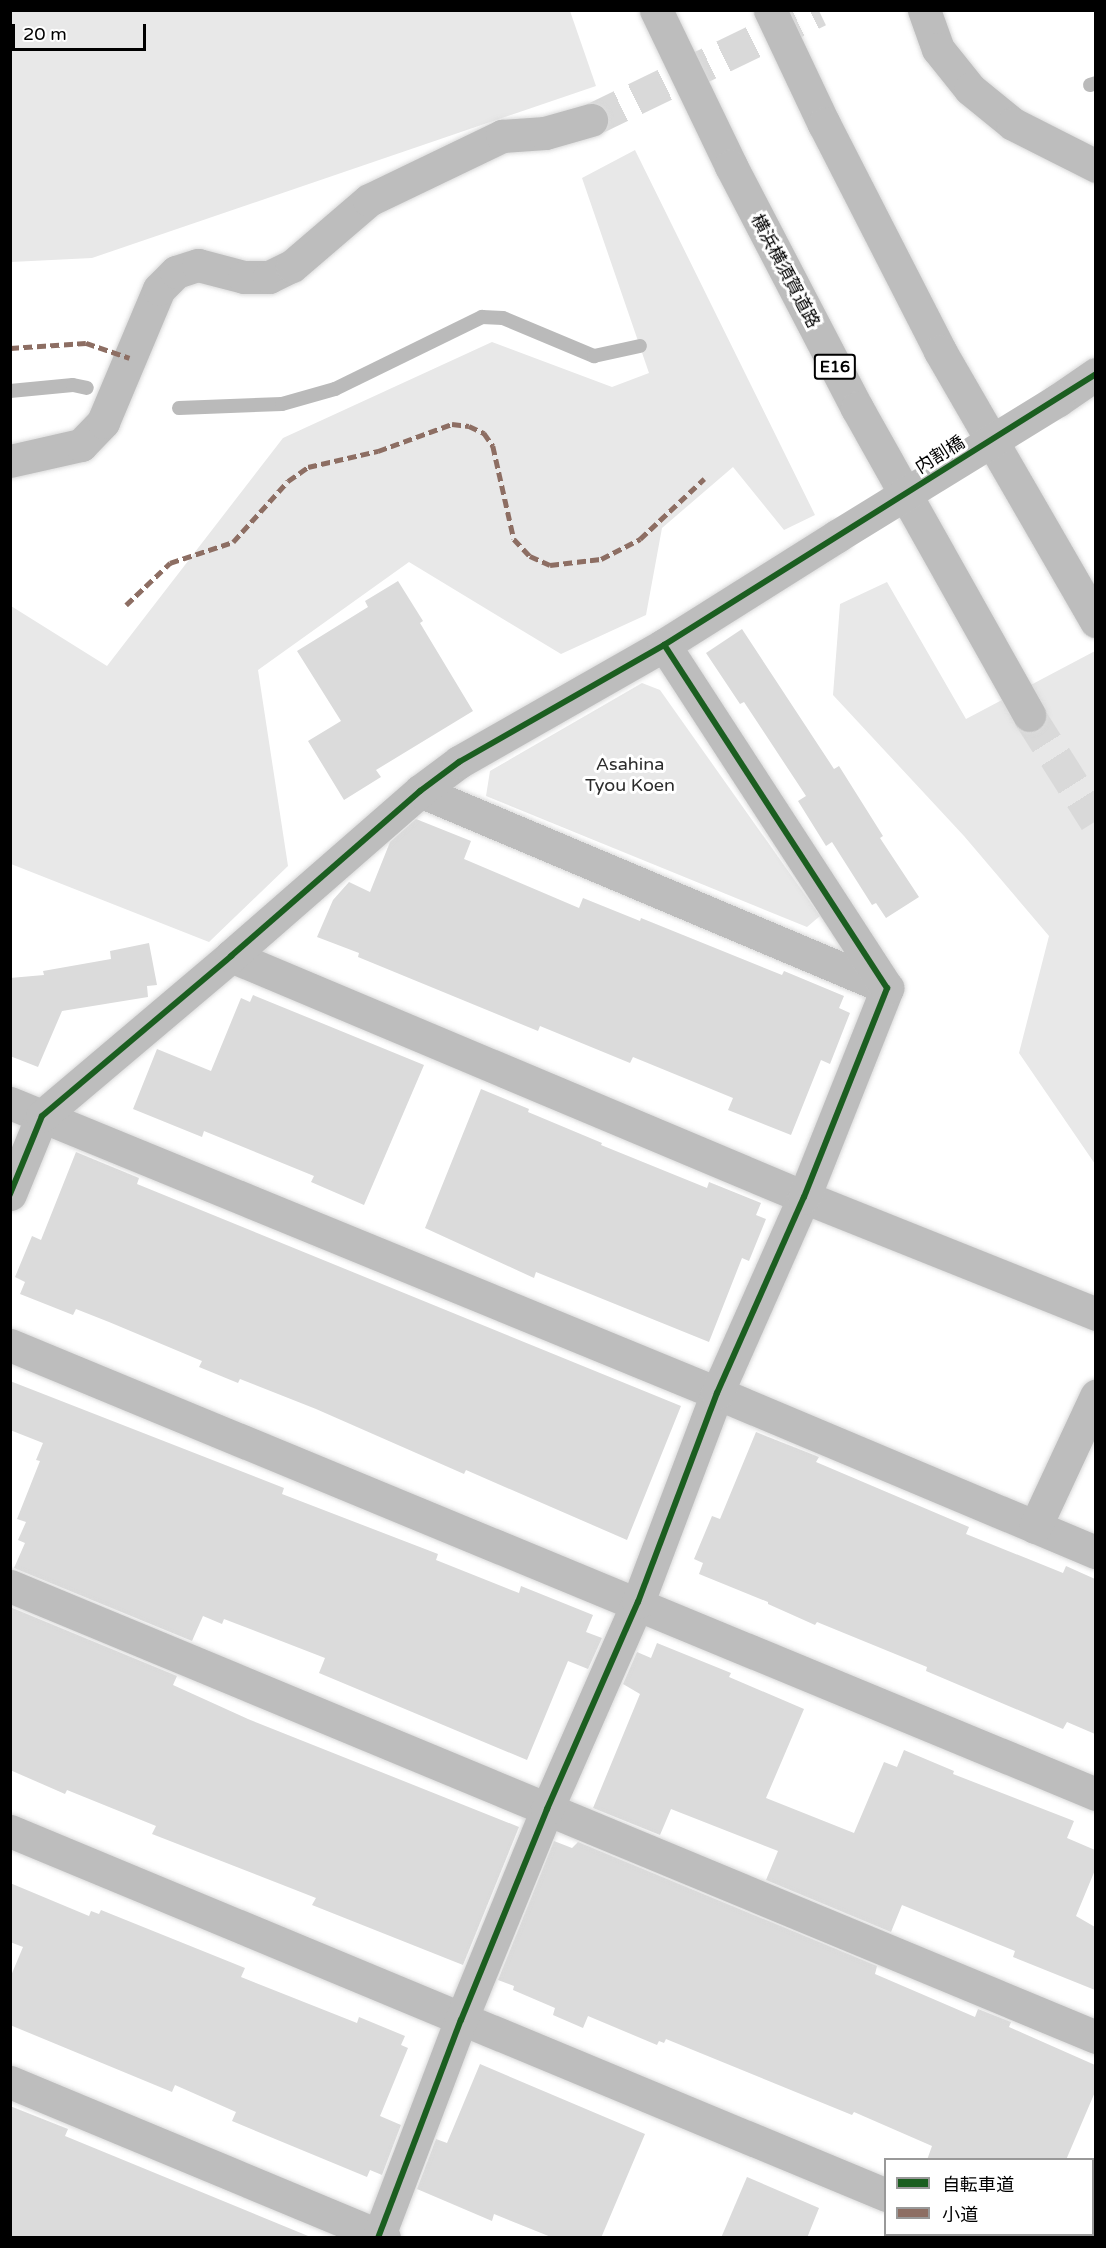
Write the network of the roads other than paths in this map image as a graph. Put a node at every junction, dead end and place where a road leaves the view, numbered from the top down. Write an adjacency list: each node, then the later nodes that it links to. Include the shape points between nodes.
1 (656, 10): 10 (main road, 横浜横須賀道路 / E16, via 731,166 857,408)
2 (770, 10): 8 (main road, via 940,351)
3 (924, 10): 5 (main road, via 938,49 970,89 1013,124)
4 (591, 120): 7 (main road, via 545,133 502,135 369,200 292,267 269,277 244,277 198,265 176,272 159,289 103,422 81,445)
5 (1095, 166)
6 (1095, 374): 9 (main road, 内割橋, bridge)
7 (10, 461)
8 (1095, 621)
9 (664, 645): 11 (main road, 内割橋, via 459,762); 13 (main road)
10 (1029, 715)
11 (420, 791): 12 (main road, 内割橋); 13 (main road)
12 (231, 956): 15 (main road, 内割橋); 17 (main road)
13 (887, 988): 17 (main road)
14 (10, 1103): 15 (main road)
15 (42, 1116): 16 (main road); 20 (main road)
16 (10, 1194)
17 (804, 1197): 18 (main road); 20 (main road)
18 (1095, 1314)
19 (10, 1345): 25 (main road)
20 (717, 1393): 22 (main road); 25 (main road)
21 (1095, 1396): 22 (main road)
22 (1035, 1527): 23 (main road)
23 (1095, 1552)
24 (10, 1586): 27 (main road)
25 (638, 1602): 26 (main road); 27 (main road)
26 (1095, 1794)
27 (547, 1809): 29 (main road); 30 (main road)
28 (10, 1831): 29 (main road)
29 (461, 2020): 32 (main road); 33 (main road)
30 (1095, 2037)
31 (10, 2082): 33 (main road)
32 (884, 2194)
33 (380, 2237)

